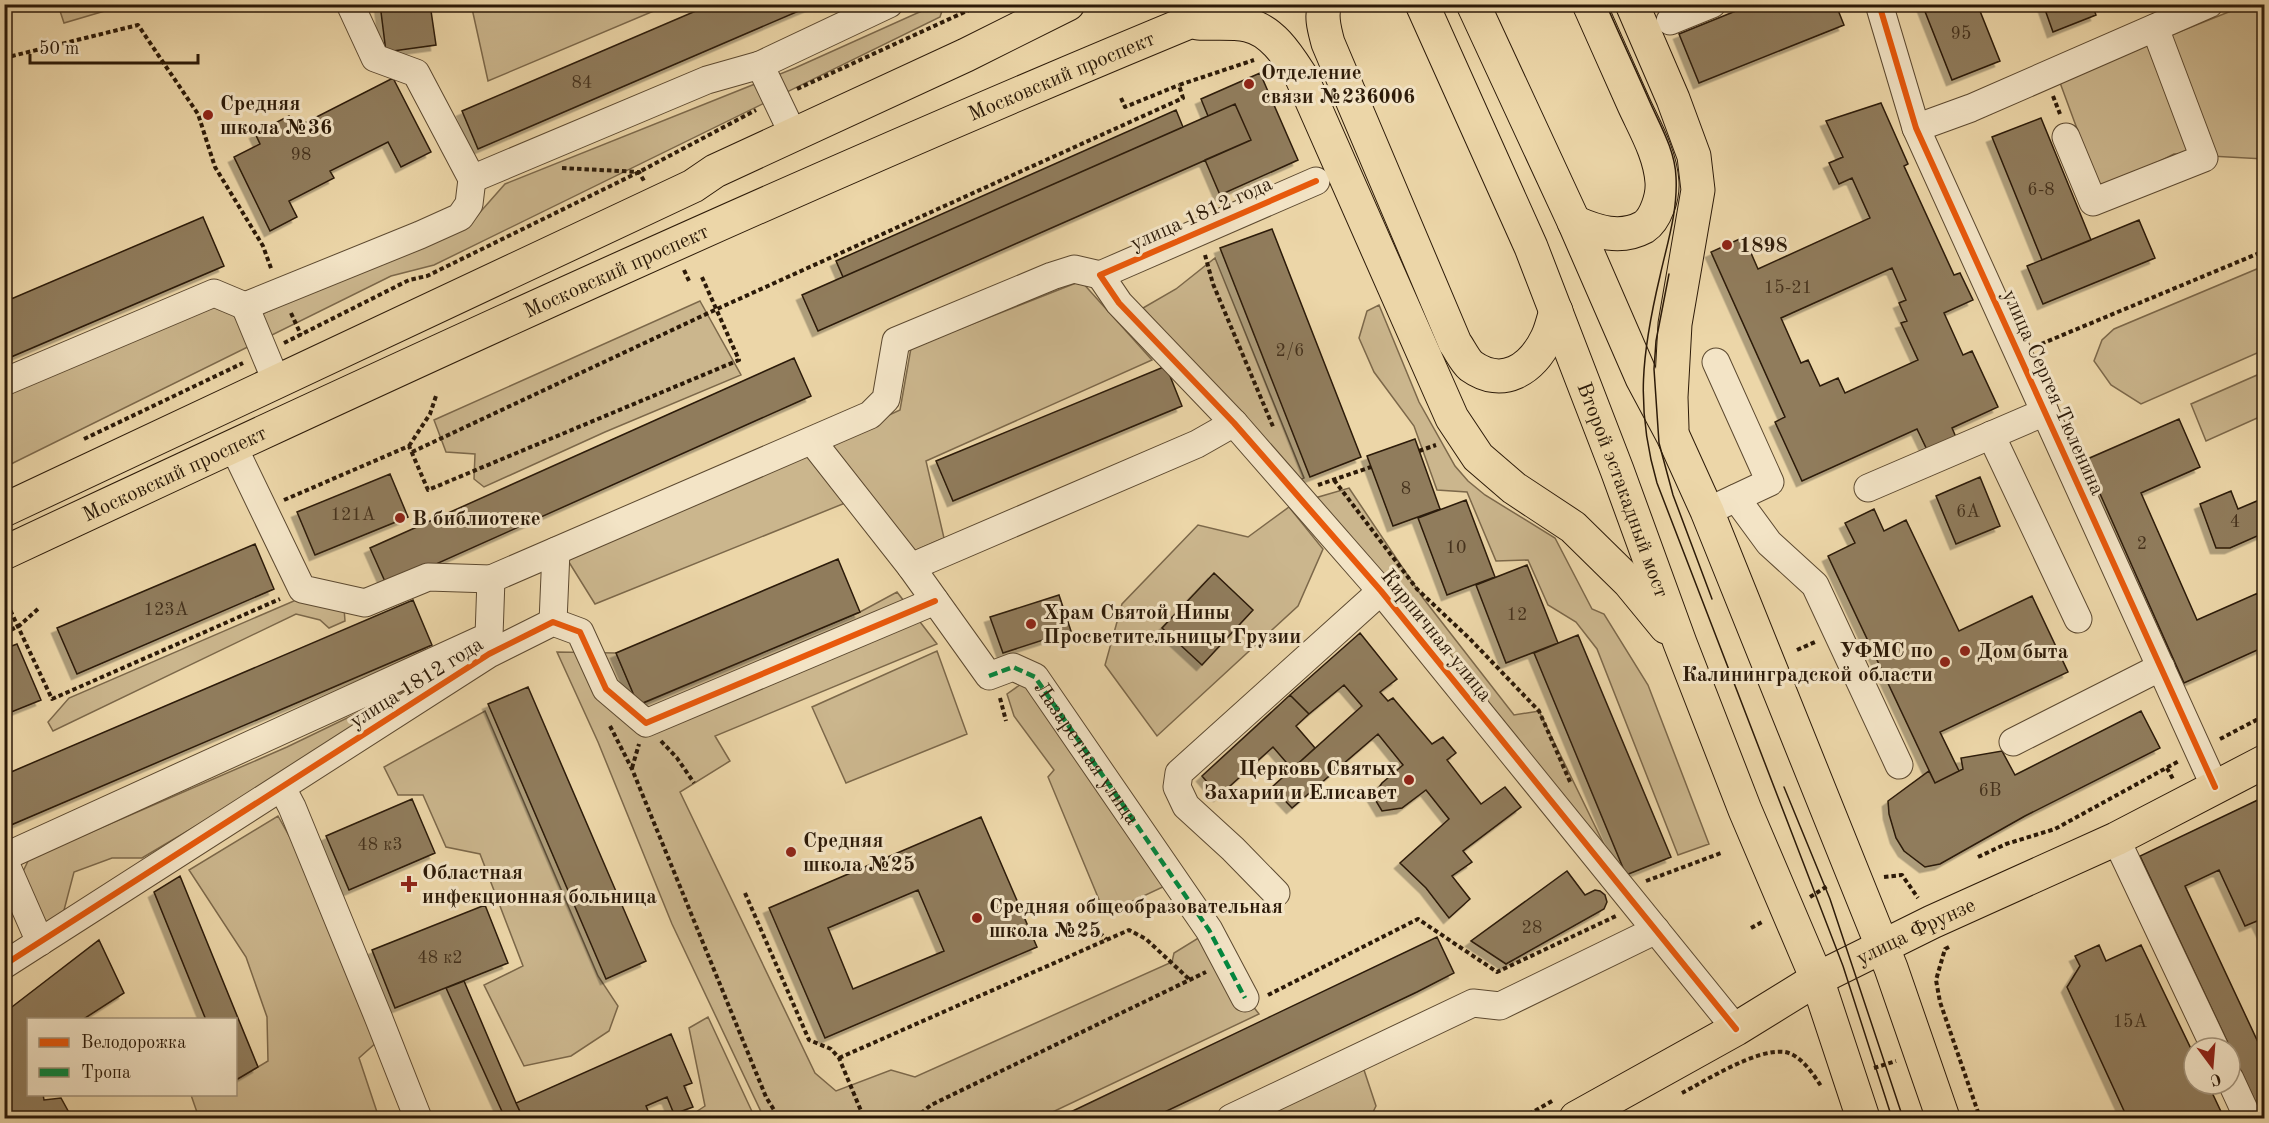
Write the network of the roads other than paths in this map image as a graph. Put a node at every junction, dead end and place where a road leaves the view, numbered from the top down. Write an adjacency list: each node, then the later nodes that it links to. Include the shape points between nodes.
1 (350, 4): 20 (street, via 375,58 416,73)
2 (889, 4): 16 (street)
3 (1068, 4): 18 (main road, Московский проспект)
4 (1233, 4): 14 (main road, Московский проспект)
5 (1325, 4): 27 (main road, via 1323,26 1328,43 1455,343 1470,365 1491,376 1512,375 1526,367 1547,339)
6 (1422, 4): 27 (main road, Второй эстакадный мост)
7 (1473, 4): 23 (main road)
8 (1589, 4): 23 (main road, via 1655,151 1662,183 1657,210 1648,224 1637,230 1606,233)
9 (1632, 4): 34 (main road, via 1694,156 1698,190 1675,324)
10 (1712, 4): 13 (street)
11 (1879, 4): 17 (street, улица Сергея Тюленина)
12 (2209, 4): 15 (street)
13 (1670, 21)
14 (1188, 23): 24 (main road, Московский проспект, via 996,103); 49 (main road, via 1248,25 1284,50 1301,76 1452,418 1478,457 1514,488 1574,527 1629,582)
15 (2155, 28): 17 (street); 19 (street, via 2204,158 2093,202)
16 (760, 65): 18 (street); 20 (street, via 707,80)
17 (1916, 128): 31 (street, улица Сергея Тюленина)
18 (793, 134): 22 (main road, Московский проспект, via 715,171)
19 (2066, 137)
20 (471, 179): 26 (street, via 469,204 460,216)
21 (1316, 180): 25 (street, улица 1812 года)
22 (693, 186): 24 (main road, via 690,216 695,223); 30 (main road, Московский проспект)
23 (1574, 222): 34 (main road, via 1642,378)
24 (711, 230): 36 (main road, Московский проспект)
25 (1100, 275): 32 (street, Кирпичная улица, via 1119,303); 35 (street, via 1074,269 1052,276 896,341 886,399 870,415)
26 (244, 306): 29 (street, via 214,293); 30 (street)
27 (1556, 311): 49 (main road, Второй эстакадный мост)
28 (1716, 362): 38 (street, via 1770,482)
29 (4, 382)
30 (277, 383): 39 (main road, Московский проспект)
31 (2045, 412): 33 (street); 51 (street, улица Сергея Тюленина)
32 (1234, 423): 43 (street, via 1197,444); 45 (street, Кирпичная улица)
33 (1991, 435): 37 (street); 47 (street)
34 (1673, 436): 40 (main road)
35 (812, 441): 41 (street); 43 (street, Лазаретная улица)
36 (233, 446): 42 (main road, Московский проспект); 44 (street, via 302,590 365,603 428,577)
37 (1868, 488)
38 (1736, 498): 40 (street); 54 (street, via 1769,543 1815,585)
39 (4, 510)
40 (1707, 511): 62 (main road)
41 (556, 551): 44 (street); 48 (street)
42 (4, 553)
43 (911, 567): 46 (street, Лазаретная улица)
44 (491, 579): 50 (street)
45 (1381, 591): 59 (street, via 1179,773 1177,787 1186,806); 60 (street, Кирпичная улица)
46 (935, 601): 48 (street, via 646,723 606,689 580,632); 65 (street, Лазаретная улица, via 988,676 1013,667 1035,677 1209,930)
47 (2078, 619)
48 (553, 622): 50 (street, улица 1812 года)
49 (1680, 643): 64 (main road, Второй эстакадный мост)
50 (489, 645): 56 (street, улица 1812 года); 58 (street)
51 (2161, 667): 52 (street); 55 (street, улица Сергея Тюленина)
52 (2013, 742)
53 (2265, 762): 55 (main road, улица Фрунзе)
54 (1899, 765)
55 (2216, 787): 57 (main road, улица Фрунзе)
56 (282, 788): 61 (street, улица 1812 года); 69 (street)
57 (2116, 839): 62 (main road, улица Фрунзе); 67 (street)
58 (4, 858): 61 (street)
59 (1276, 893)
60 (1656, 930): 66 (street, Кирпичная улица); 70 (street, via 1500,1006 1473,1003)
61 (40, 942): 63 (street, улица 1812 года)
62 (1882, 946): 64 (main road, улица Фрунзе); 73 (main road)
63 (4, 965)
64 (1817, 979): 66 (main road, улица Фрунзе); 72 (main road, Второй эстакадный мост, via 1832,1087)
65 (1245, 998)
66 (1736, 1029): 71 (main road, улица Фрунзе)
67 (2209, 1036)
68 (2238, 1096): 74 (street)
69 (418, 1119)
70 (1231, 1119)
71 (1576, 1119)
72 (1863, 1119)
73 (1943, 1119)
74 (2248, 1119)

